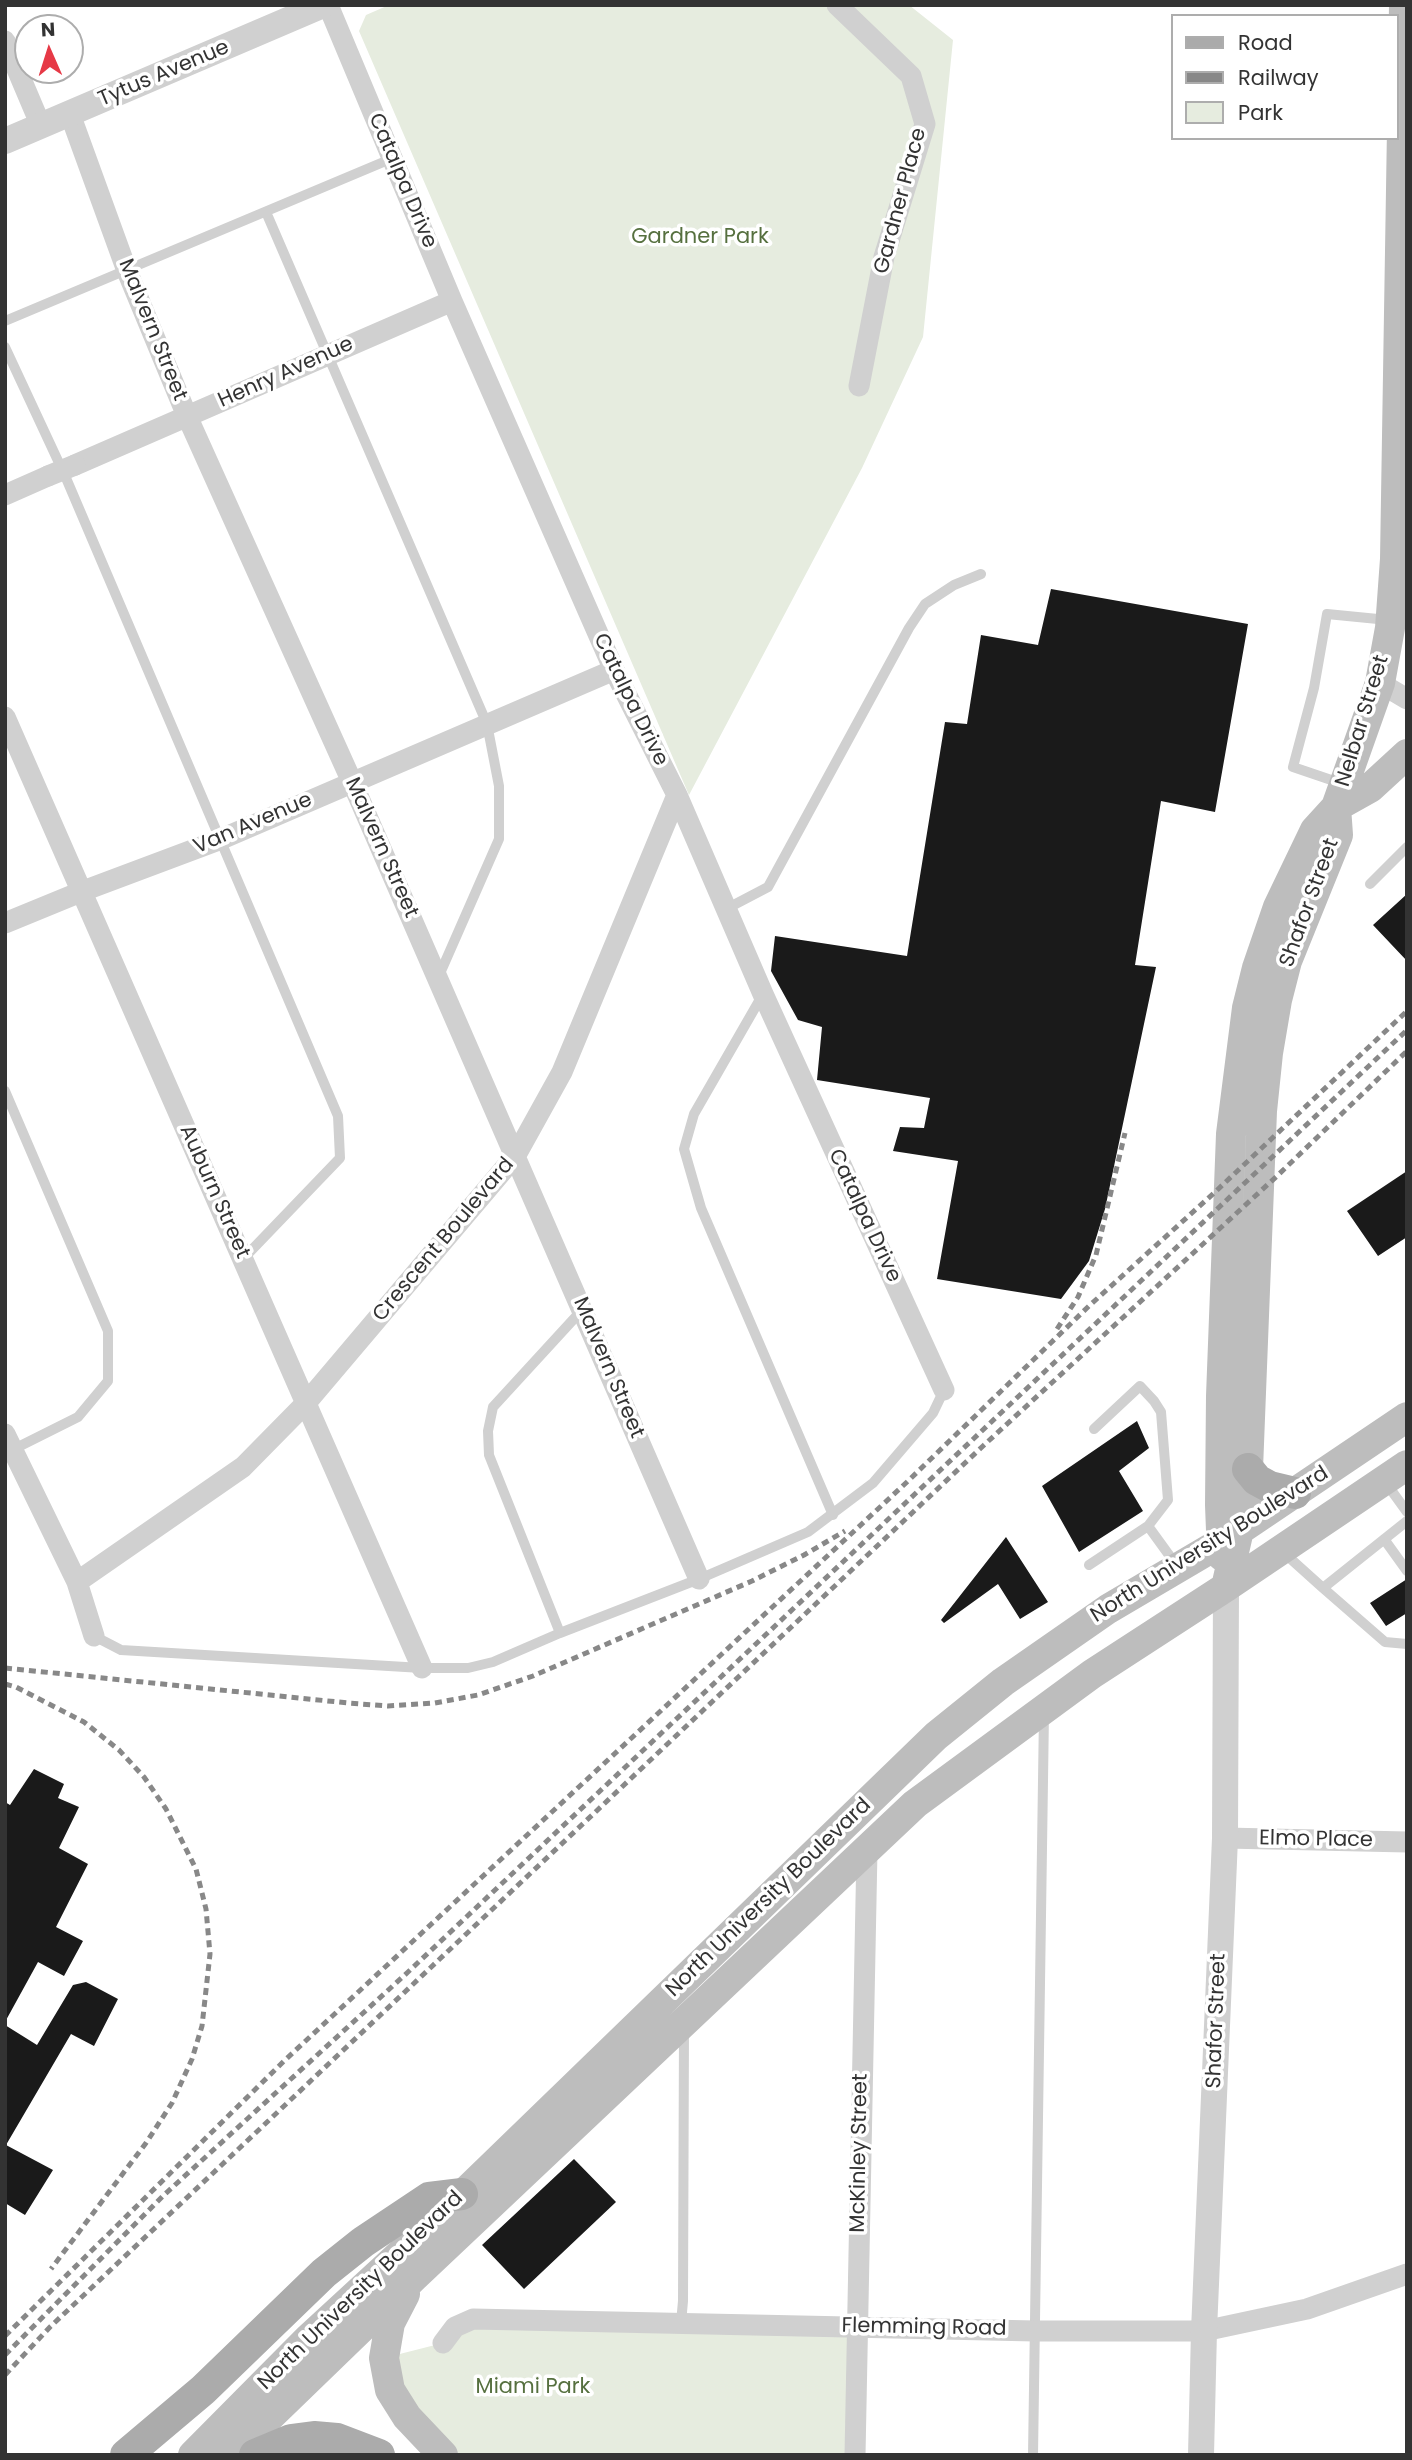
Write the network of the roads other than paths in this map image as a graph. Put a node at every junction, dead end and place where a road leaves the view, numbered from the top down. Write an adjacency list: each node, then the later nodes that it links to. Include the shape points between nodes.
1 (323, 5): 6 (street, Tytus Avenue)
2 (328, 5): 9 (street, Catalpa Drive)
3 (837, 5): 16 (street, Gardner Place, via 911,76 925,124 884,257)
4 (1404, 5): 20 (main road, Nelbar Street)
5 (5, 41): 7 (street)
6 (70, 114): 7 (street, Tytus Avenue); 11 (street, Malvern Street)
7 (41, 126): 8 (street, Tytus Avenue)
8 (5, 141)
9 (393, 158): 10 (lane); 12 (street, Catalpa Drive)
10 (266, 212): 11 (lane); 15 (lane)
11 (127, 271): 13 (lane); 17 (street, Malvern Street)
12 (452, 300): 15 (street, Henry Avenue); 21 (street, Catalpa Drive)
13 (5, 321)
14 (5, 347): 30 (lane, via 66,478)
15 (328, 355): 17 (street, Henry Avenue); 25 (lane)
16 (859, 386)
17 (187, 416): 18 (street, Henry Avenue, bridge); 27 (street, Malvern Street)
18 (5, 495)
19 (981, 574): 34 (lane, via 926,604 768,887)
20 (1391, 620): 22 (main road, Nelbar Street); 29 (lane, via 1327,614 1293,767)
21 (614, 670): 25 (street, Van Avenue); 28 (street, Catalpa Drive)
22 (1380, 683): 23 (street); 29 (main road, Nelbar Street)
23 (1407, 699)
24 (5, 717): 33 (street, Auburn Street)
25 (487, 724): 27 (street, Van Avenue); 36 (lane, via 499,786 499,839)
26 (1407, 754): 29 (main road, via 1370,788)
27 (352, 782): 30 (street, Van Avenue); 36 (street, Malvern Street)
28 (677, 795): 34 (street, Catalpa Drive); 39 (street, Crescent Boulevard, via 562,1072)
29 (1340, 796): 47 (main road, Shafor Street, via 1338,835 1287,961 1268,1053); 54 (main road, Shafor Street, via 1315,830 1278,907 1248,1008 1231,1134 1221,1396)
30 (219, 840): 33 (street, Van Avenue); 40 (lane, via 338,1116 340,1158)
31 (1407, 847): 32 (lane)
32 (1370, 884)
33 (83, 891): 35 (street, Van Avenue); 40 (street, Auburn Street)
34 (726, 909): 37 (street, Catalpa Drive)
35 (5, 923)
36 (438, 978): 39 (street, Malvern Street)
37 (762, 994): 42 (street, Catalpa Drive); 51 (lane, via 694,1114 684,1149 701,1208)
38 (5, 1091): 46 (lane, via 108,1331 108,1381 78,1418)
39 (516, 1155): 41 (street, Malvern Street); 43 (street, Crescent Boulevard)
40 (243, 1259): 43 (street, Auburn Street)
41 (583, 1309): 60 (street, Malvern Street); 64 (lane, via 493,1407 488,1431 489,1455)
42 (944, 1390): 51 (lane, via 933,1413 873,1483)
43 (306, 1403): 61 (street, Crescent Boulevard, via 243,1467); 67 (street, Auburn Street)
44 (1407, 1418): 49 (main road, North University Boulevard)
45 (1094, 1429): 53 (lane, via 1140,1386 1161,1412 1168,1500)
46 (9, 1442): 61 (street)
47 (1248, 1469): 49 (main road, via 1270,1488); 54 (main road, Shafor Street)
48 (1396, 1473): 50 (lane); 56 (main road, North University Boulevard)
49 (1295, 1493): 54 (main road, North University Boulevard)
50 (1407, 1512)
51 (833, 1515): 60 (lane, via 808,1532)
52 (1407, 1521): 55 (lane)
53 (1148, 1526): 57 (lane); 58 (lane)
54 (1230, 1536): 58 (main road, North University Boulevard); 62 (main road, Shafor Street)
55 (1384, 1539): 59 (lane); 63 (lane)
56 (1281, 1550): 62 (main road, North University Boulevard); 63 (lane)
57 (1089, 1565)
58 (1178, 1568): 73 (main road, North University Boulevard, via 1108,1609 1003,1682 936,1736)
59 (1407, 1571)
60 (699, 1579): 64 (lane)
61 (77, 1582): 65 (street)
62 (1226, 1587): 68 (main road, North University Boulevard); 69 (street, Shafor Street)
63 (1324, 1588): 66 (lane, via 1385,1642)
64 (561, 1633): 67 (lane, via 493,1662 468,1668)
65 (94, 1636): 67 (lane, via 121,1650)
66 (1407, 1644)
67 (422, 1668)
68 (1044, 1707): 71 (main road, North University Boulevard, via 915,1804); 79 (lane)
69 (1225, 1838): 70 (street, Elmo Place); 78 (street, Shafor Street)
70 (1407, 1842)
71 (867, 1850): 72 (main road, North University Boulevard); 77 (street, McKinley Street)
72 (684, 2023): 75 (main road, North University Boulevard); 76 (lane)
73 (462, 2194): 81 (main road, via 429,2198 363,2242); 82 (main road, North University Boulevard)
74 (1407, 2274): 78 (street, Flemming Road, via 1307,2309)
75 (414, 2277): 83 (main road, North University Boulevard); 86 (main road, via 390,2323 384,2358 390,2390 407,2417)
76 (681, 2323): 77 (street, Flemming Road); 80 (street, Flemming Road, via 473,2319 455,2327)
77 (856, 2326): 79 (street, Flemming Road); 87 (street, McKinley Street)
78 (1204, 2330): 79 (street, Flemming Road); 89 (street, Shafor Street)
79 (1035, 2331): 88 (lane)
80 (443, 2343)
81 (126, 2455)
82 (193, 2455)
83 (230, 2455)
84 (255, 2455): 85 (main road, via 291,2440 314,2437 337,2439)
85 (379, 2455)
86 (443, 2455)
87 (855, 2455)
88 (1033, 2455)
89 (1201, 2455)

